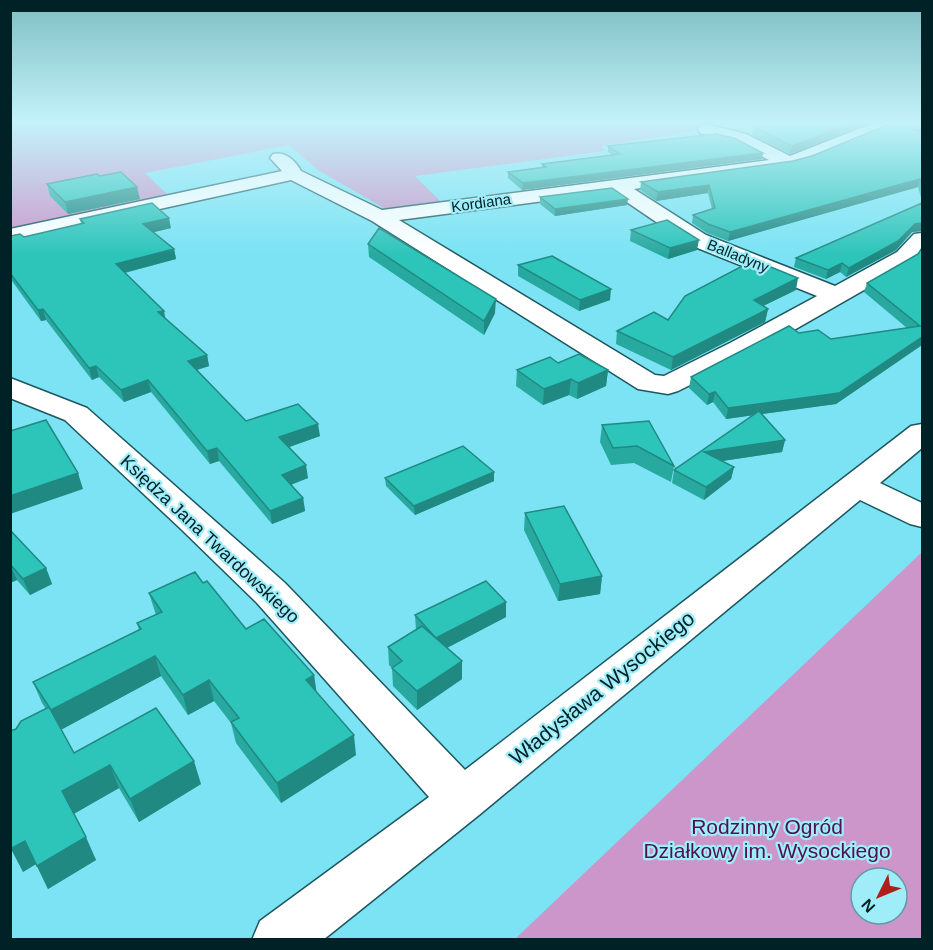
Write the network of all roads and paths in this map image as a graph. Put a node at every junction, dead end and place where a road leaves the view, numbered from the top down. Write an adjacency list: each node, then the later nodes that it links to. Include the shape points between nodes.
1 (290, 166): 3 (street)
2 (755, 166): 4 (street, Kordiana)
3 (292, 174): 5 (street); 6 (street)
4 (615, 185): 5 (street, Kordiana); 8 (street, Balladyny, via 698,240)
5 (379, 216): 8 (street, via 648,383 668,385)
6 (10, 236)
7 (922, 240): 8 (street, via 905,257)
8 (837, 295)
9 (10, 387): 13 (street, Księdza Jana Twardowskiego, via 76,414 272,593)
10 (922, 434): 11 (street, Władysława Wysockiego)
11 (856, 485): 12 (street); 13 (street, Władysława Wysockiego)
12 (922, 516)
13 (462, 800): 14 (street, Władysława Wysockiego)
14 (279, 939)

